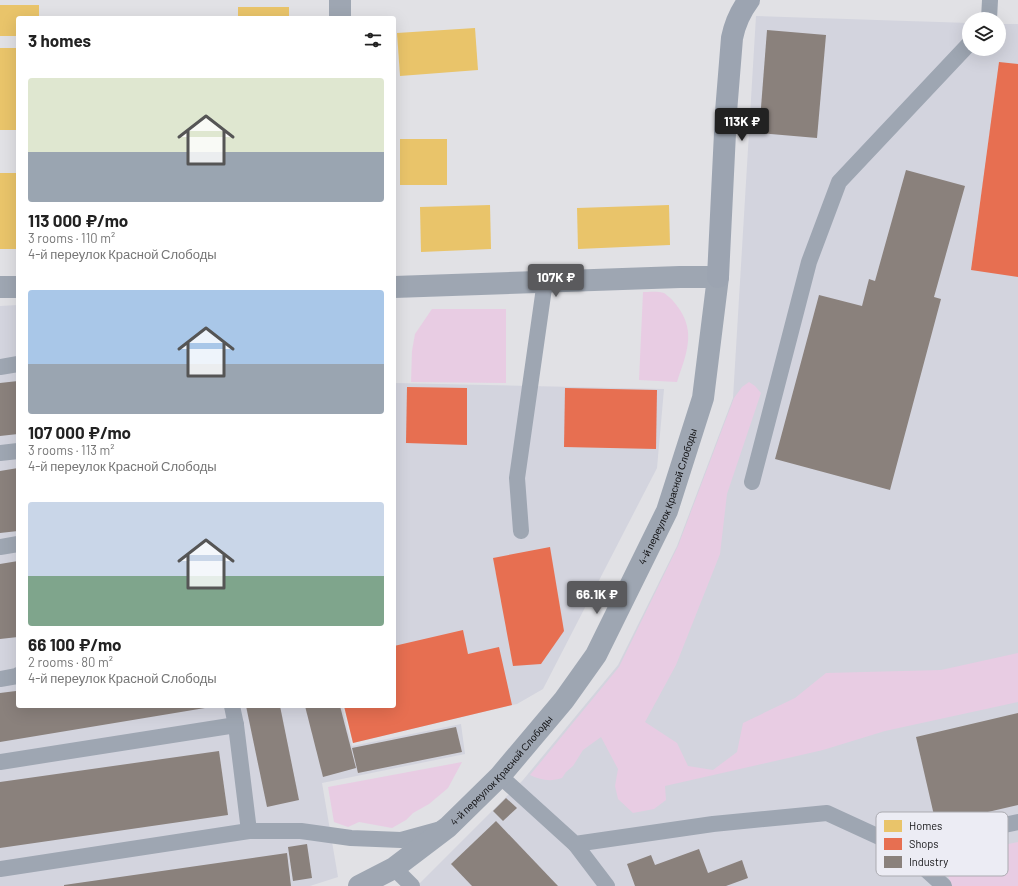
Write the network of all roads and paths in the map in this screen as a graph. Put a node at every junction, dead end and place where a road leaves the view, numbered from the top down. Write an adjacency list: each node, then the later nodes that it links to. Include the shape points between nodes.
1 (340, 0): 5 (street)
2 (749, 0): 7 (street, 4-й переулок Красной Слободы, via 737,18 732,38)
3 (990, 0): 4 (lane)
4 (989, 12)
5 (340, 16)
6 (962, 51): 16 (lane, via 839,182 809,262)
7 (718, 277): 8 (street); 25 (street, 4-й переулок Красной Слободы, via 703,398 667,511 596,654 564,700)
8 (545, 281): 11 (street); 17 (lane, via 517,478)
9 (0, 287): 10 (street)
10 (16, 287)
11 (396, 287)
12 (16, 364): 13 (lane)
13 (0, 367)
14 (16, 451): 15 (lane)
15 (0, 453)
16 (752, 482)
17 (521, 531)
18 (16, 544): 19 (lane)
19 (0, 548)
20 (16, 676): 21 (lane)
21 (0, 679)
22 (232, 708): 23 (lane)
23 (236, 725): 24 (lane); 29 (lane)
24 (0, 762)
25 (500, 776): 28 (street, 4-й переулок Красной Слободы); 31 (lane)
26 (1018, 822): 27 (lane)
27 (1008, 824)
28 (448, 827): 29 (lane, via 401,840 351,838 301,831); 32 (street, 4-й переулок Красной Слободы)
29 (249, 831): 33 (lane)
30 (876, 836): 31 (lane, via 827,814 713,824)
31 (575, 844): 37 (lane)
32 (394, 868): 35 (street, 4-й переулок Красной Слободы); 36 (lane)
33 (0, 869)
34 (933, 876): 38 (lane)
35 (359, 886)
36 (412, 886)
37 (607, 886)
38 (944, 886)

